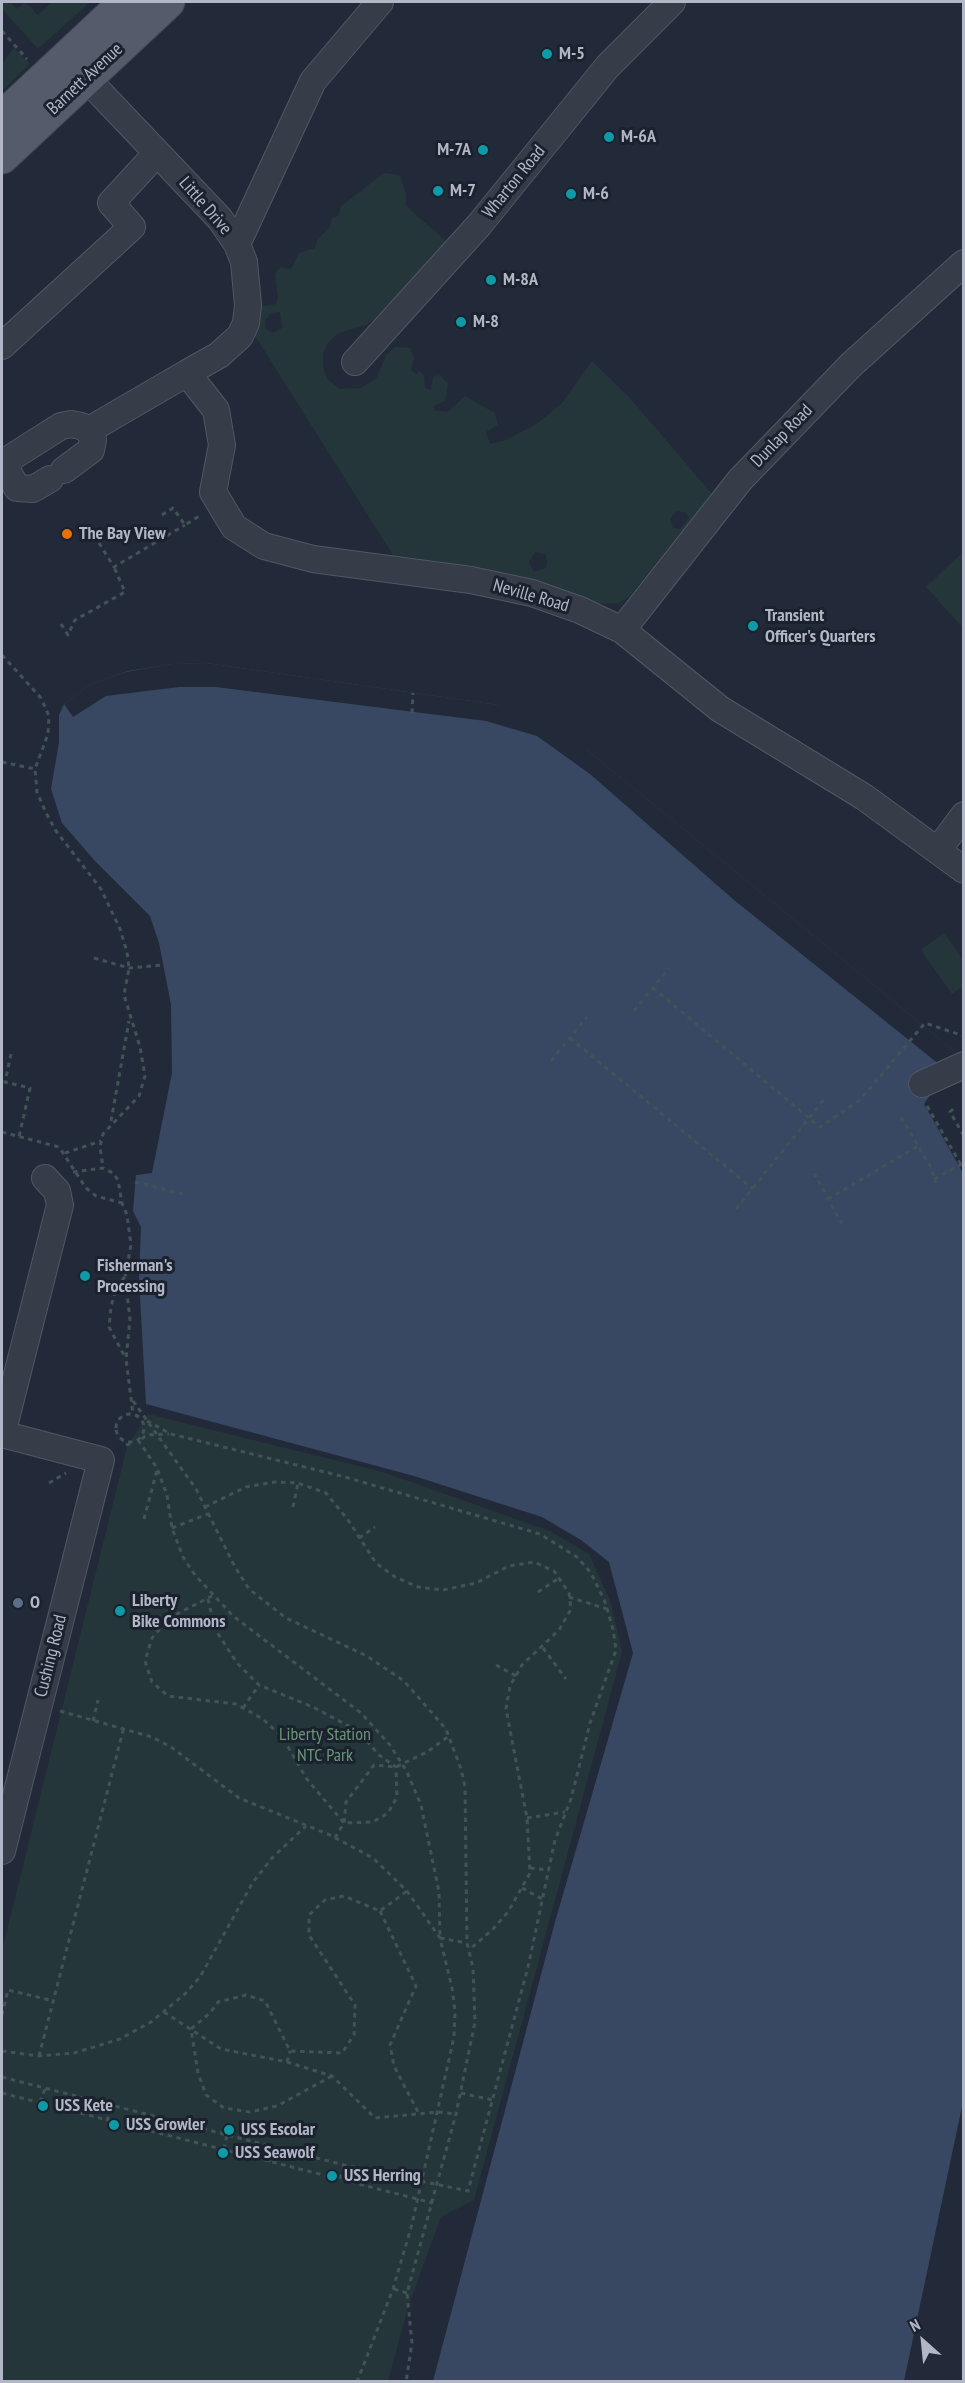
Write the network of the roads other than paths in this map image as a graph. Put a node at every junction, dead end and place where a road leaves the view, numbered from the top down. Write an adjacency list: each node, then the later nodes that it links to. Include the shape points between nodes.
1 (126, 2): 6 (main road, Barnett Avenue)
2 (168, 2): 5 (main road, Barnett Avenue)
3 (380, 2): 9 (street, via 313,81)
4 (672, 2): 12 (street, Wharton Road, via 608,66 479,225)
5 (86, 78): 7 (street, Little Drive); 8 (main road, Barnett Avenue)
6 (2, 118)
7 (157, 153): 9 (street, Little Drive, via 220,219); 11 (street, via 111,203 132,227)
8 (2, 157)
9 (237, 244): 13 (street, Little Drive, via 247,282 246,323 240,336 219,355)
10 (963, 263): 15 (street, Dunlap Road, via 851,365 740,480)
11 (2, 346)
12 (355, 362)
13 (187, 373): 14 (street); 15 (street, Neville Road, via 216,411 222,445 213,485 227,519 241,533 277,550 313,559 503,586 580,610)
14 (89, 430): 14 (street, via 91,450 33,489 16,488 7,470 9,459 61,426 71,424)
15 (622, 630): 17 (street, Neville Road, via 720,709 864,797)
16 (963, 815): 17 (street)
17 (938, 850): 18 (street, Neville Road)
18 (963, 870)
19 (963, 1065): 20 (street)
20 (924, 1094)
21 (45, 1178): 22 (street, via 57,1191 60,1205)
22 (2, 1434): 23 (street, Cushing Road, via 101,1460)
23 (2, 1851)

